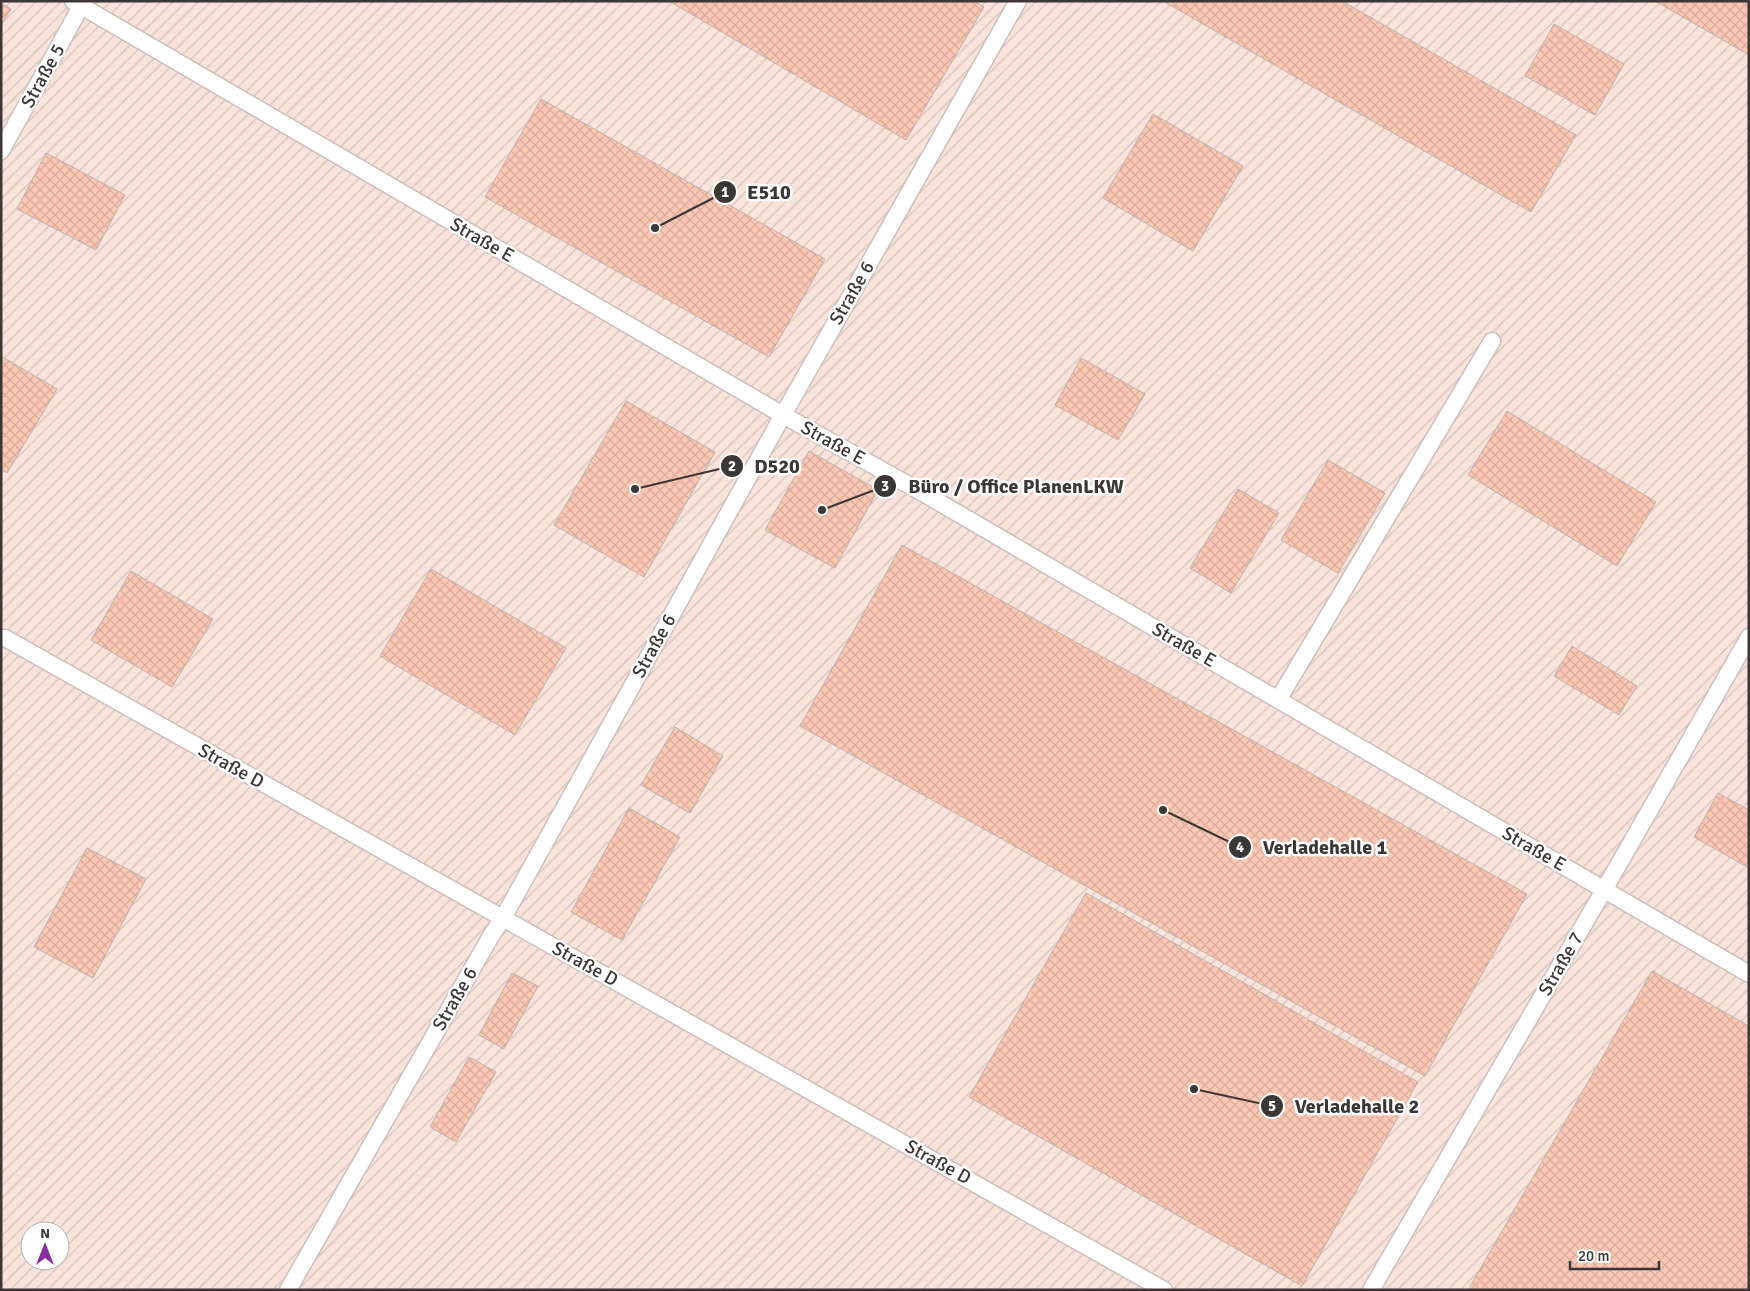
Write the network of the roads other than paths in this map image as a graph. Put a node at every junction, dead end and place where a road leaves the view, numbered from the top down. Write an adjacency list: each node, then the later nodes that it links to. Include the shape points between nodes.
1 (1018, 1): 5 (lane, Straße 6)
2 (79, 3): 3 (lane, Straße 5); 5 (lane, Straße E)
3 (1, 150)
4 (1492, 341): 8 (lane)
5 (783, 415): 8 (lane, Straße E); 10 (lane, Straße 6)
6 (1749, 637): 9 (lane, Straße 7)
7 (4, 638): 10 (lane, Straße D)
8 (1278, 700): 9 (lane, Straße E)
9 (1604, 890): 11 (lane, Straße E); 14 (lane, Straße 7)
10 (503, 918): 12 (lane, Straße 6); 13 (lane, Straße D)
11 (1749, 974)
12 (288, 1290)
13 (1164, 1290)
14 (1371, 1290)

